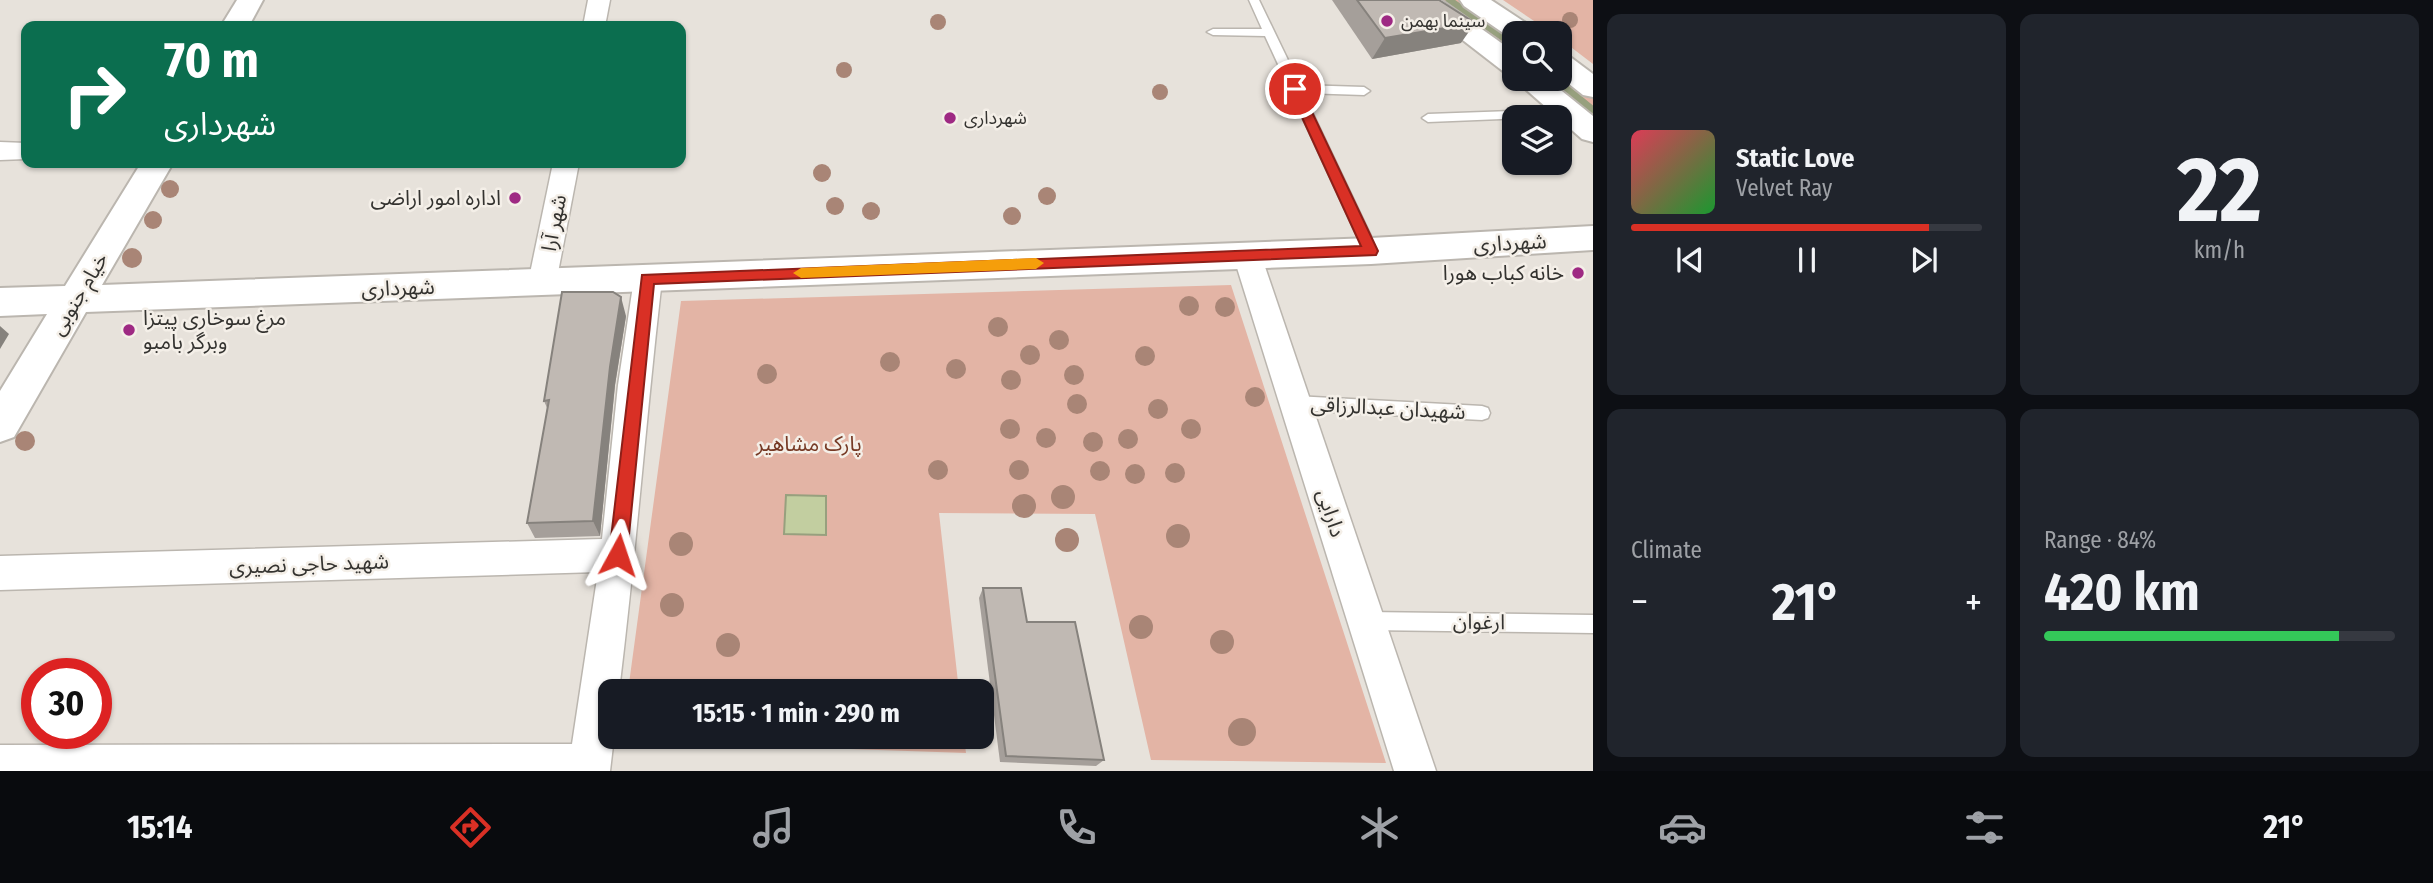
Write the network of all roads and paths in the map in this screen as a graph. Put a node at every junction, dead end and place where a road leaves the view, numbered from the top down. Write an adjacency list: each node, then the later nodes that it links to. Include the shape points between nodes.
1 (250, 0): 6 (main road)
2 (599, 0): 7 (street)
3 (1254, 0): 10 (lane)
4 (1424, 0): 11 (main road)
5 (1473, 0): 8 (main road)
6 (238, 21)
7 (595, 21)
8 (1504, 21)
9 (1213, 32): 10 (lane)
10 (1269, 33): 14 (lane)
11 (1502, 57)
12 (1572, 72): 13 (main road)
13 (1593, 88)
14 (1295, 89): 15 (lane); 24 (lane)
15 (1364, 91)
16 (1545, 91): 18 (main road)
17 (1428, 118): 18 (lane)
18 (1582, 122)
19 (0, 151): 20 (street)
20 (21, 151)
21 (154, 168): 28 (main road, خیام جنوبی)
22 (565, 168): 27 (street, شهر آرا)
23 (1593, 238): 24 (main road, شهرداری)
24 (1371, 251): 25 (main road, شهرداری)
25 (1247, 255): 26 (main road, شهرداری); 30 (street, دارایی)
26 (648, 279): 27 (main road, شهرداری); 33 (street)
27 (542, 283): 28 (main road, شهرداری)
28 (76, 300): 29 (main road, شهرداری); 32 (main road, خیام جنوبی)
29 (0, 302)
30 (1295, 403): 31 (lane, شهیدان عبدالرزاقی); 35 (street, دارایی)
31 (1482, 413)
32 (0, 425)
33 (618, 555): 34 (street, شهید حاجی نصیری); 38 (street)
34 (0, 573)
35 (1366, 621): 36 (lane, ارغوان); 39 (street, دارایی)
36 (1593, 624)
37 (0, 766): 38 (street)
38 (589, 767)
39 (1415, 771)

